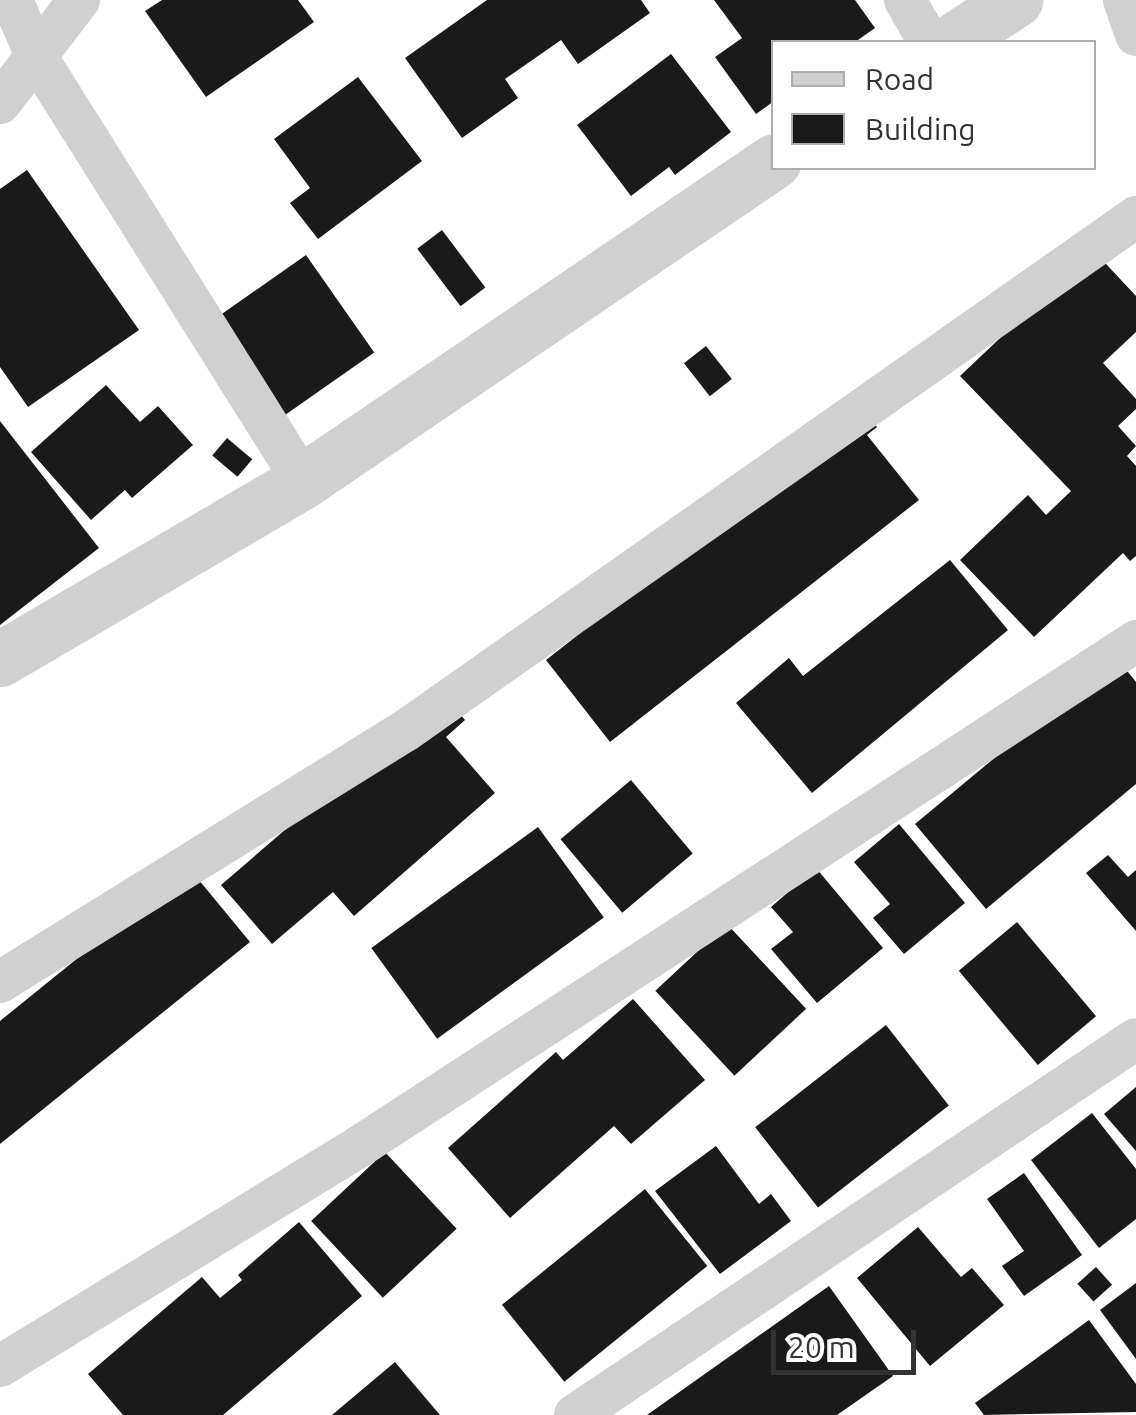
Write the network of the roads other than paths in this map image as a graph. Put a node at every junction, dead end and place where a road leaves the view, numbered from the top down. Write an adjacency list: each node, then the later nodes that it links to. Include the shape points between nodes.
1 (79, 0): 10 (street)
2 (905, 0): 8 (street)
3 (1015, 0): 9 (street)
4 (1124, 0): 7 (street)
5 (12, 1): 6 (street); 10 (street)
6 (0, 6)
7 (1136, 35)
8 (929, 40)
9 (955, 40)
10 (36, 56): 11 (street); 14 (street)
11 (0, 102)
12 (771, 163): 14 (street)
13 (1136, 217): 17 (street, via 405,731)
14 (303, 481): 16 (street)
15 (1136, 641): 19 (street, via 360,1146)
16 (0, 659)
17 (0, 982)
18 (1136, 1039): 20 (street)
19 (0, 1366)
20 (575, 1415)

